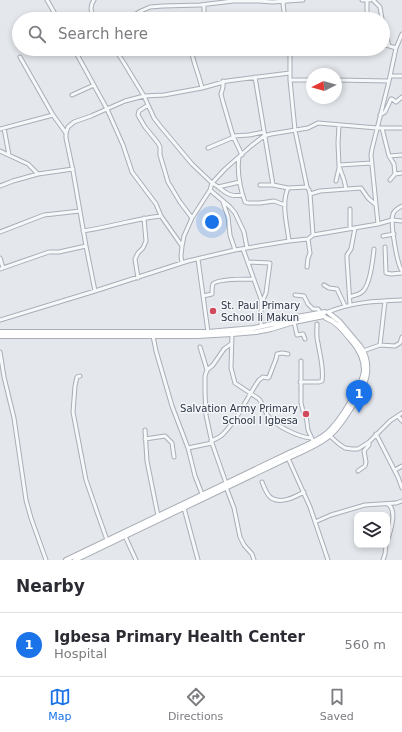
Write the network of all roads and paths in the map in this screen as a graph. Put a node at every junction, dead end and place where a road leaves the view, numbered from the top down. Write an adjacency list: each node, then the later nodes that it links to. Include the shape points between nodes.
1 (47, 0): 10 (street)
2 (94, 0): 11 (street)
3 (201, 0): 9 (street)
4 (303, 0): 8 (street)
5 (362, 0): 6 (street)
6 (369, 0): 15 (street); 16 (street, via 380,7)
7 (272, 1): 8 (street); 9 (street, via 233,1)
8 (284, 2): 14 (street)
9 (202, 5): 12 (street, via 150,7); 13 (street)
10 (54, 12)
11 (92, 12)
12 (139, 12)
13 (203, 12)
14 (284, 12)
15 (367, 12)
16 (381, 12)
17 (402, 34): 19 (street)
18 (390, 46): 19 (street)
19 (396, 48): 26 (street)
20 (78, 56): 34 (street)
21 (120, 56): 37 (street)
22 (192, 56): 35 (street)
23 (290, 56): 25 (street)
24 (20, 57): 41 (street)
25 (290, 73): 28 (street); 29 (street)
26 (390, 76): 27 (street); 33 (street)
27 (402, 76)
28 (254, 77): 32 (street); 49 (street)
29 (290, 80): 30 (street); 48 (street)
30 (306, 80)
31 (342, 80): 33 (street)
32 (223, 81): 35 (street); 52 (street, via 221,94)
33 (389, 81): 42 (street)
34 (94, 85): 36 (street); 40 (street)
35 (202, 88): 37 (street)
36 (72, 94)
37 (144, 96): 39 (street); 40 (street)
38 (402, 97): 42 (street, via 396,102 392,99)
39 (148, 105): 68 (street, via 161,127); 87 (street, via 139,111 138,115 158,143 168,182)
40 (107, 109): 50 (street, via 74,122); 85 (street, via 132,172 156,204)
41 (53, 115): 44 (street); 50 (street)
42 (380, 115): 45 (street)
43 (339, 125): 45 (street); 48 (street, via 318,123); 60 (street)
44 (2, 128): 55 (street)
45 (377, 128): 46 (street); 59 (street)
46 (382, 128): 47 (street); 58 (street)
47 (402, 128)
48 (295, 130): 51 (street); 74 (street)
49 (264, 132): 51 (street); 52 (street)
50 (66, 133): 61 (street)
51 (264, 136): 57 (street); 70 (street)
52 (233, 137): 53 (street); 57 (street)
53 (208, 148)
54 (0, 152): 55 (street)
55 (9, 155): 63 (street, via 28,164)
56 (402, 155): 58 (street)
57 (241, 156): 67 (street, via 238,168); 68 (street)
58 (389, 156): 64 (street, via 394,164)
59 (372, 163): 60 (street); 81 (street)
60 (339, 167): 66 (street); 75 (street)
61 (73, 169): 63 (street); 84 (street)
62 (402, 173): 64 (street)
63 (38, 174): 71 (street)
64 (395, 174): 65 (street)
65 (390, 180)
66 (336, 181)
67 (240, 182): 72 (street); 78 (street)
68 (212, 183): 72 (street); 76 (street)
69 (260, 185): 70 (street)
70 (273, 185): 73 (street)
71 (0, 186)
72 (218, 187): 78 (street, via 223,192 235,196)
73 (288, 188): 74 (street); 80 (street)
74 (307, 188): 77 (street)
75 (346, 189): 77 (street); 81 (street, via 361,188)
76 (210, 190): 79 (street); 87 (street)
77 (310, 194): 96 (street)
78 (242, 195): 80 (street, via 244,202 248,203 274,201)
79 (222, 200): 103 (street, via 235,213 244,232); 105 (street)
80 (285, 205): 99 (street)
81 (376, 205): 90 (street)
82 (402, 206): 88 (street, via 395,211)
83 (350, 209): 91 (street)
84 (80, 211): 93 (street); 94 (street, via 44,215)
85 (161, 216): 86 (street); 101 (street)
86 (144, 218): 93 (street); 113 (street, via 146,241 135,259)
87 (192, 218): 101 (street)
88 (392, 220): 89 (street); 90 (street); 95 (street)
89 (402, 220)
90 (378, 224): 92 (street)
91 (350, 228): 92 (street); 96 (street)
92 (355, 228): 119 (street, via 351,249 347,255)
93 (83, 231): 100 (street)
94 (0, 232)
95 (394, 234): 97 (street); 112 (street)
96 (313, 235): 98 (street)
97 (384, 236)
98 (308, 239): 99 (street); 110 (street, via 310,253)
99 (289, 241): 103 (street)
100 (86, 246): 111 (street, via 49,252); 116 (street)
101 (182, 246): 109 (street)
102 (385, 247): 112 (street, via 386,273)
103 (245, 248): 105 (street); 108 (street)
104 (374, 249): 119 (street, via 372,269 364,289)
105 (235, 250): 107 (street)
106 (0, 258): 111 (street)
107 (198, 259): 109 (street); 118 (street)
108 (248, 262): 114 (street); 122 (street, via 270,263 266,293)
109 (182, 263): 113 (street)
110 (307, 267)
111 (2, 269)
112 (402, 272)
113 (138, 278): 116 (street)
114 (254, 279): 118 (street, via 215,282 212,294); 122 (street)
115 (324, 286): 124 (street, via 337,289)
116 (95, 291): 127 (street)
117 (295, 295): 125 (street, via 304,296 313,309)
118 (203, 296): 132 (street)
119 (350, 297): 123 (street)
120 (402, 300): 121 (street)
121 (385, 301): 123 (street); 139 (street)
122 (262, 302): 130 (street)
123 (350, 305): 124 (street)
124 (345, 306): 126 (street)
125 (320, 312): 126 (street); 130 (street)
126 (327, 314): 128 (street); 141 (street, via 339,321); 156 (street, via 358,350 363,373 357,390 335,424 328,433)
127 (0, 320)
128 (294, 322): 133 (street, via 256,332); 137 (street, via 297,334 303,334)
129 (317, 324): 147 (street, via 322,381)
130 (261, 326): 132 (street)
131 (0, 332): 132 (street)
132 (208, 332)
133 (232, 334): 135 (street); 138 (street)
134 (0, 336): 135 (street)
135 (153, 336): 159 (street, via 172,406)
136 (402, 337): 139 (street, via 400,343 395,346)
137 (305, 339)
138 (231, 344): 145 (street); 148 (street, via 231,370 235,383)
139 (380, 345): 141 (street)
140 (200, 347): 145 (street)
141 (363, 351): 154 (street, via 368,368 365,382 348,413)
142 (0, 352): 179 (street, via 14,418 26,500)
143 (288, 354): 148 (street, via 277,354 270,377 260,379)
144 (301, 361): 147 (street)
145 (207, 370): 157 (street, via 204,401)
146 (80, 376): 177 (street, via 77,376 76,381 73,412 86,480)
147 (300, 382): 156 (street, via 301,404)
148 (251, 393): 156 (street, via 262,402 268,415 277,424); 157 (street, via 226,432)
149 (402, 413): 150 (street)
150 (398, 416): 151 (street); 153 (street)
151 (402, 421)
152 (145, 430): 155 (street)
153 (376, 434): 158 (street); 163 (street)
154 (330, 436): 158 (street, via 345,448 358,449); 161 (street)
155 (145, 438): 160 (street, via 165,436 172,443); 173 (street)
156 (312, 439): 166 (street)
157 (211, 442): 159 (street); 166 (street)
158 (368, 442): 164 (street, via 369,445 364,451 366,464)
159 (188, 448): 169 (street)
160 (174, 457)
161 (288, 458): 166 (street); 168 (street)
162 (402, 466): 163 (street)
163 (395, 470): 167 (street)
164 (358, 471)
165 (262, 482): 168 (street, via 271,498 276,500 292,499)
166 (226, 485): 169 (street); 172 (street); 184 (street, via 240,537)
167 (402, 488)
168 (304, 492): 174 (street)
169 (202, 494): 173 (street)
170 (402, 501): 171 (street)
171 (387, 504): 174 (street, via 365,505); 175 (street, via 391,506 393,517)
172 (184, 508): 176 (street); 183 (street)
173 (158, 516): 177 (street)
174 (316, 522): 185 (street)
175 (390, 534)
176 (125, 536): 181 (street); 182 (street)
177 (107, 540): 180 (street)
178 (386, 548): 186 (street)
179 (46, 560)
180 (66, 560)
181 (75, 560)
182 (136, 560)
183 (198, 560)
184 (254, 560)
185 (328, 560)
186 (383, 560)

